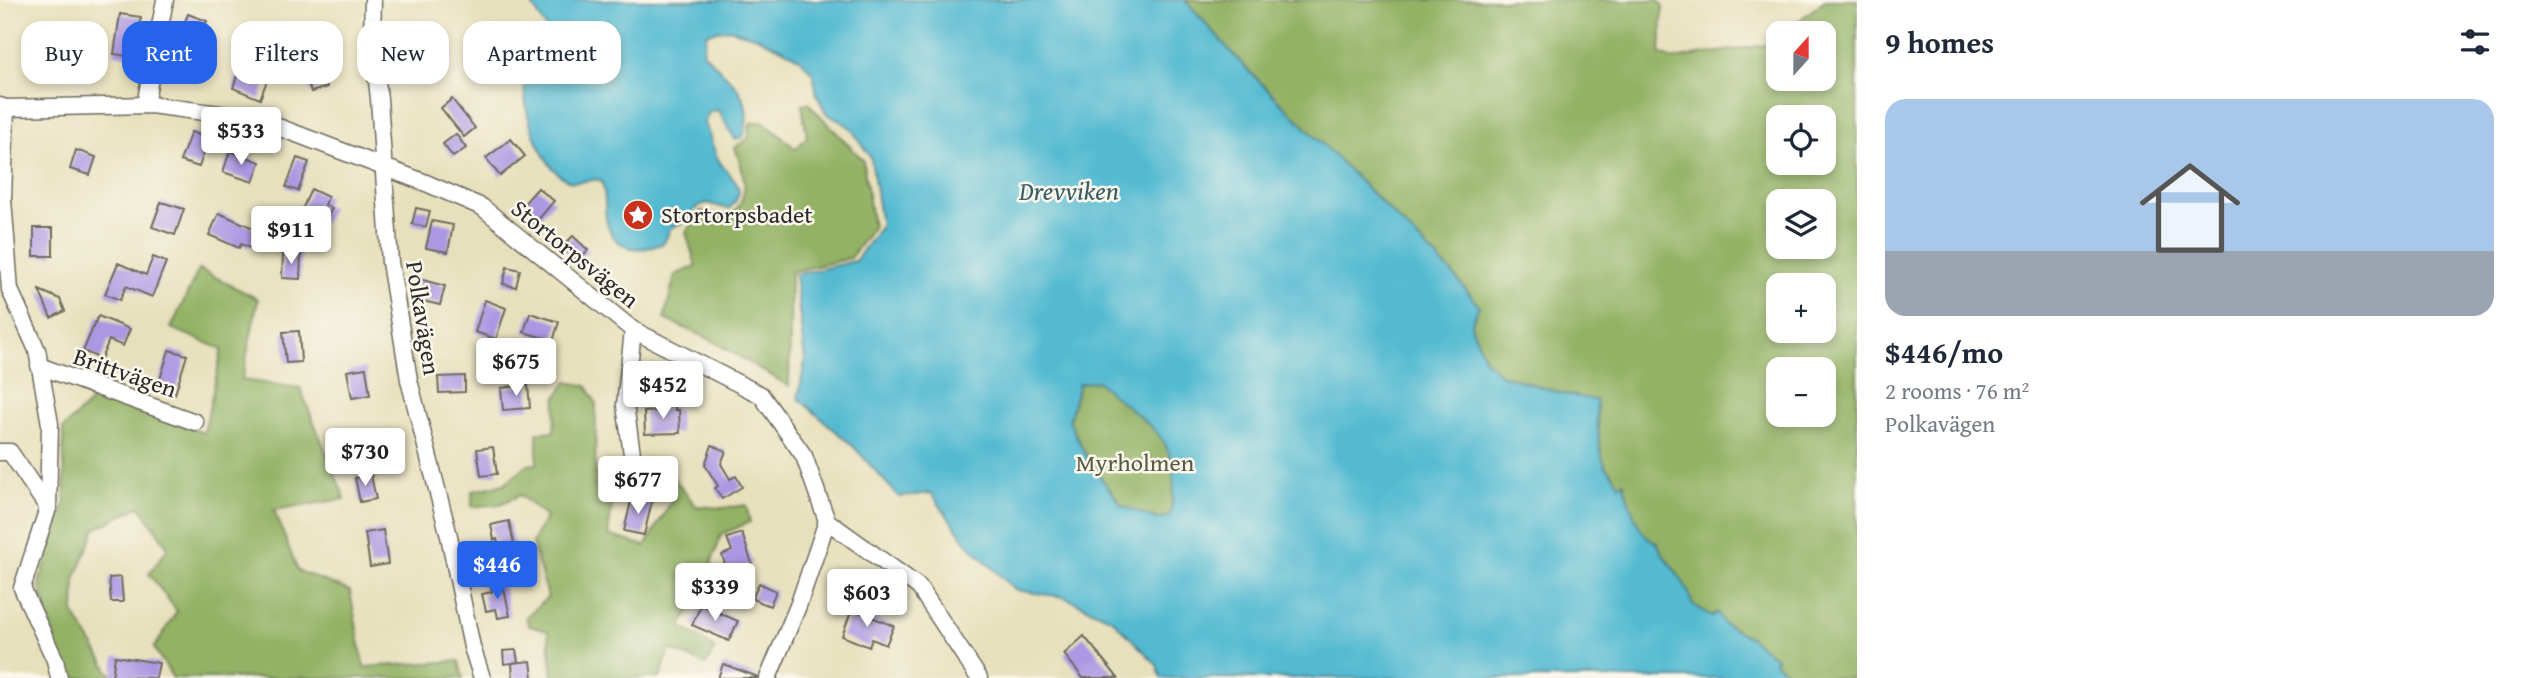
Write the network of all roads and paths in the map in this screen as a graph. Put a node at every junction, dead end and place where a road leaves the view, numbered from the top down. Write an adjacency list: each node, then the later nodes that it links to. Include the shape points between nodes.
1 (165, 0): 3 (street)
2 (373, 0): 5 (street, Polkavägen)
3 (145, 105): 4 (street, Stortorpsvägen); 5 (street, Stortorpsvägen, via 257,120)
4 (3, 107): 6 (street)
5 (383, 168): 7 (street, Stortorpsvägen, via 482,207); 15 (street, Polkavägen, via 390,262 409,380)
6 (2, 199): 8 (street, via 10,290 37,350)
7 (633, 330): 11 (street, via 625,405); 13 (street, Stortorpsvägen, via 761,395 804,456)
8 (39, 366): 9 (street, Brittvägen); 12 (street, via 50,424)
9 (195, 422)
10 (0, 452): 12 (street, via 10,452)
11 (635, 475)
12 (48, 508): 14 (street, via 22,588)
13 (827, 521): 16 (street); 17 (street, via 919,587)
14 (60, 678)
15 (482, 678)
16 (768, 678)
17 (979, 678)

